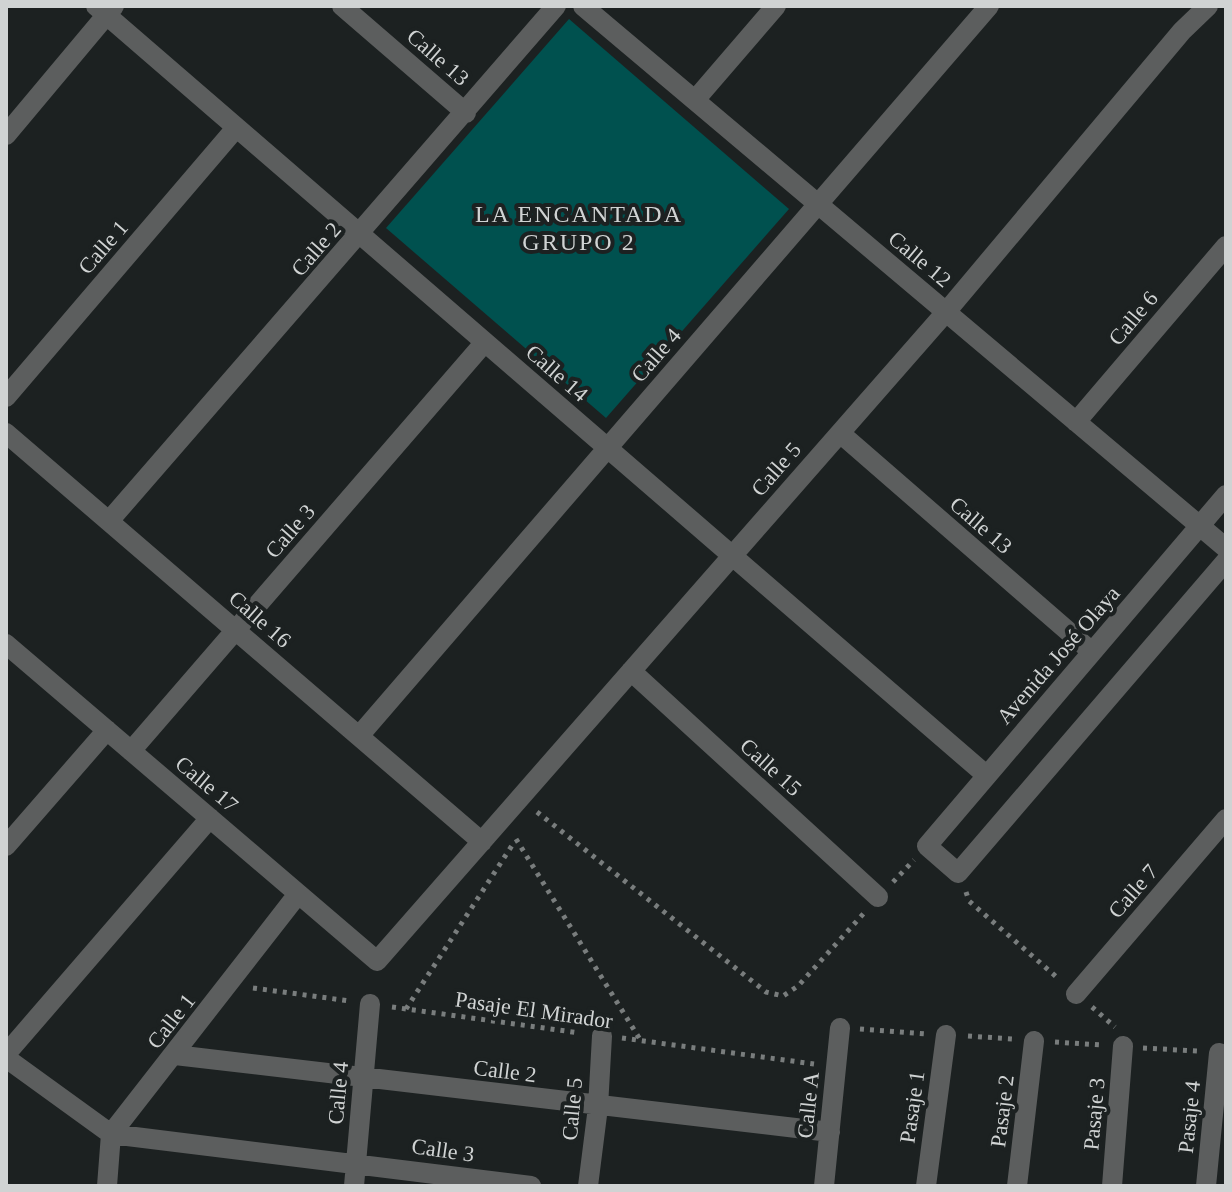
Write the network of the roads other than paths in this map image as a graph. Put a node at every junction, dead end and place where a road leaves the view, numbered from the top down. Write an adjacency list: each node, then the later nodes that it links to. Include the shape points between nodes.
1 (342, 6): 9 (street, Calle 13)
2 (556, 6): 9 (street, Calle 2)
3 (583, 6): 8 (street, Calle 12)
4 (776, 6): 8 (street)
5 (989, 6): 12 (street, Calle 4)
6 (1208, 6): 15 (street, Calle 5)
7 (106, 9): 10 (street, Calle 14); 11 (street)
8 (695, 100): 12 (street, Calle 12)
9 (466, 113): 13 (street, Calle 2)
10 (236, 128): 13 (street, Calle 14); 17 (street, Calle 1)
11 (6, 135)
12 (818, 204): 15 (street, Calle 12); 21 (street, Calle 4)
13 (360, 234): 16 (street, Calle 14); 23 (street, Calle 2)
14 (1226, 246): 18 (street, Calle 6)
15 (946, 312): 18 (street, Calle 12); 20 (street, Calle 5)
16 (485, 342): 21 (street, Calle 14); 28 (street, Calle 3)
17 (6, 397)
18 (1076, 422): 24 (street, Calle 12)
19 (6, 433): 23 (street, Calle 16)
20 (840, 433): 26 (street, Calle 5); 30 (street, Calle 13)
21 (608, 448): 26 (street, Calle 14); 33 (street, Calle 4)
22 (1226, 495): 24 (street, Avenida José Olaya)
23 (109, 521): 28 (street, Calle 16)
24 (1200, 526): 25 (street, Calle 12); 30 (street, Avenida José Olaya)
25 (1226, 548)
26 (732, 556): 31 (street, Calle 5); 35 (street, Calle 14)
27 (1226, 561): 35 (street, Avenida José Olaya, via 958,873 927,846)
28 (236, 630): 33 (street, Calle 16); 34 (street, Calle 3)
29 (6, 644): 32 (street, Calle 17)
30 (1092, 652): 35 (street, Avenida José Olaya)
31 (631, 671): 38 (street, Calle 5, via 528,804); 41 (street, Calle 15)
32 (107, 730): 34 (street, Calle 17); 39 (street)
33 (359, 736): 38 (street, Calle 16)
34 (131, 751): 36 (street, Calle 17)
35 (986, 775)
36 (210, 818): 40 (street, Calle 17); 52 (street)
37 (1226, 819): 43 (street, Calle 7)
38 (482, 842): 42 (street, Calle 5)
39 (6, 846)
40 (298, 894): 42 (street, Calle 17); 51 (street, Calle 1)
41 (878, 897)
42 (377, 961)
43 (1076, 994)
44 (370, 1004): 53 (street, Calle 4)
45 (840, 1028): 55 (street, Calle A)
46 (946, 1035): 63 (street, Pasaje 1)
47 (602, 1036): 54 (street, Calle 5)
48 (1121, 1038): 65 (street, Pasaje 3)
49 (1034, 1041): 64 (street, Pasaje 2)
50 (1219, 1053): 66 (street, Pasaje 4)
51 (175, 1055): 53 (street, Calle 2); 56 (street, Calle 1)
52 (6, 1056): 56 (street)
53 (363, 1078): 54 (street, Calle 2); 57 (street, Calle 4)
54 (598, 1107): 55 (street, Calle 2); 61 (street, Calle 5)
55 (830, 1132): 62 (street, Calle A)
56 (111, 1134): 57 (street, Calle 3); 58 (street)
57 (356, 1162): 59 (street, Calle 4); 60 (street, Calle 3)
58 (107, 1186)
59 (354, 1186)
60 (531, 1186)
61 (588, 1186)
62 (824, 1186)
63 (926, 1186)
64 (1017, 1186)
65 (1112, 1186)
66 (1206, 1186)

